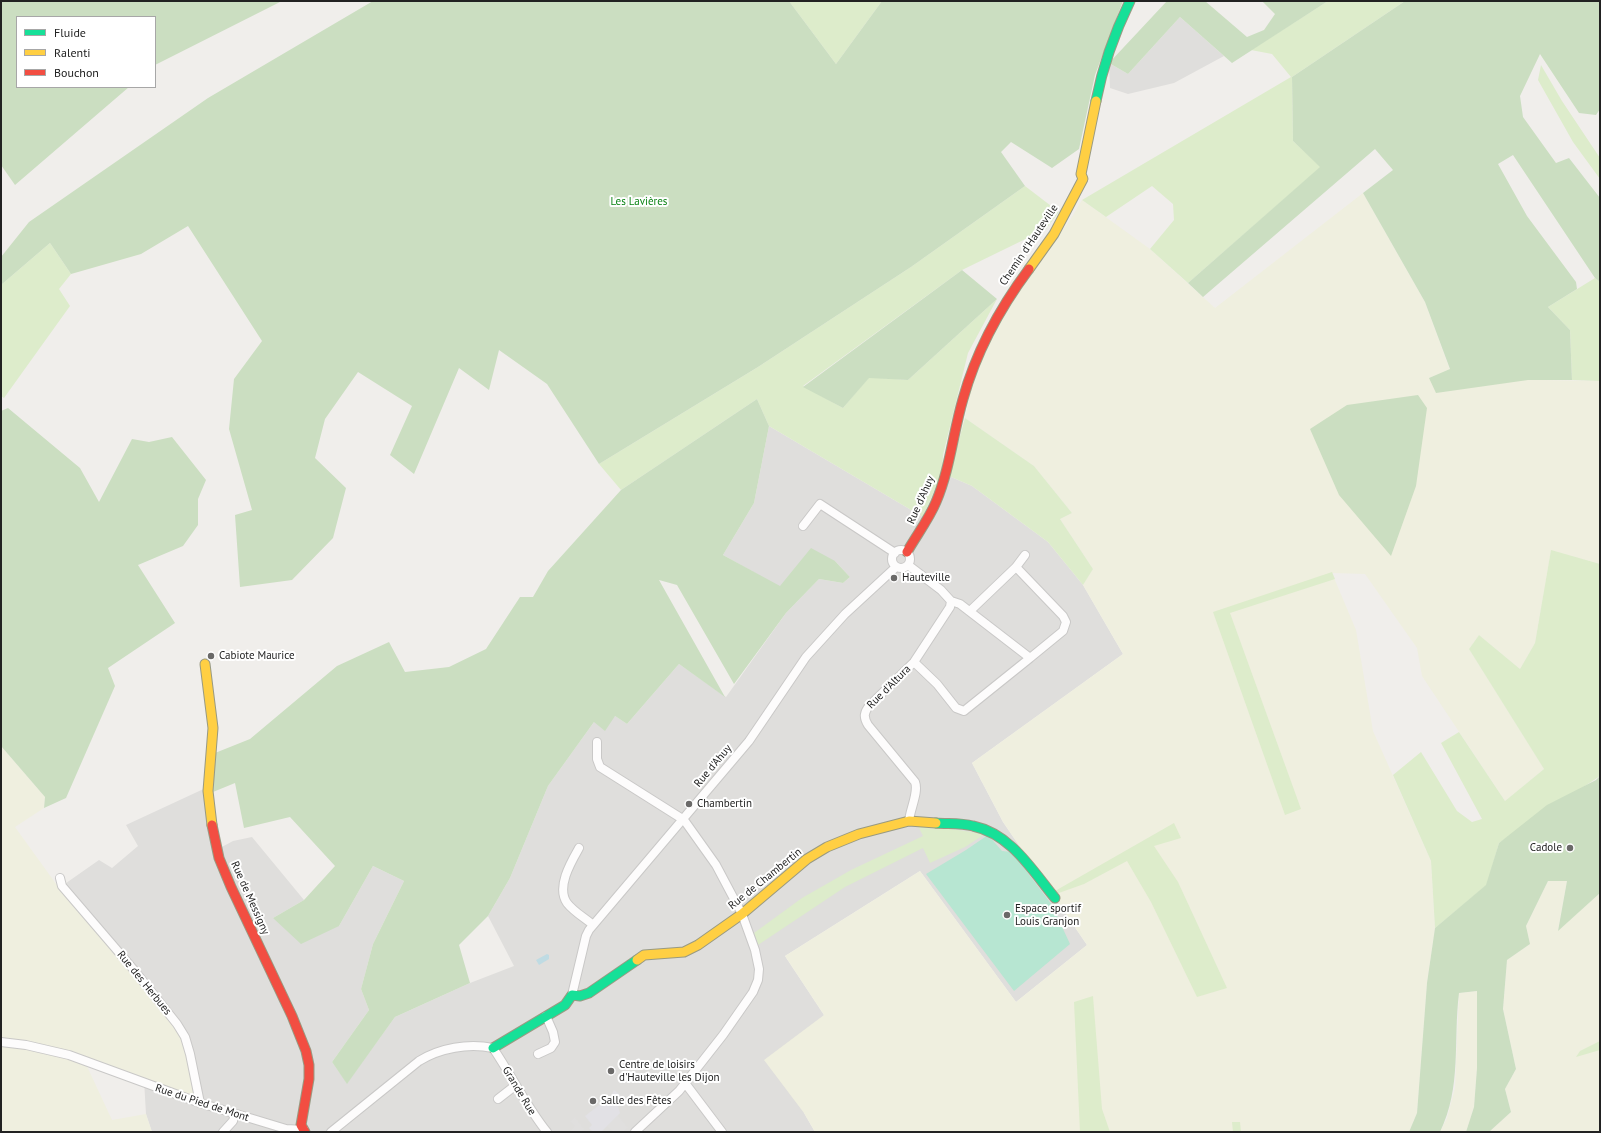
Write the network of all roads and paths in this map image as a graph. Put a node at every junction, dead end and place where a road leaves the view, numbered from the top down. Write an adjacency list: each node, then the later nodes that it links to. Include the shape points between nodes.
1 (1130, 1): 2 (street, Chemin d'Hauteville, via 1115,32 1103,67 1081,174 1083,179 1054,234 1014,289 985,339 964,398)
2 (951, 455): 4 (street, Rue d'Ahuy, via 936,502)
3 (803, 526): 5 (street, via 820,504)
4 (907, 552): 5 (street, via 900,550); 7 (street, via 910,558)
5 (895, 553): 8 (street, via 892,560)
6 (1025, 555): 9 (street)
7 (908, 565): 8 (street); 10 (street, via 942,590)
8 (896, 567): 16 (street, Rue d'Ahuy, via 845,614 811,652 750,741)
9 (1016, 567): 11 (street); 12 (street, via 1063,616 1067,624 1063,631)
10 (951, 601): 11 (street); 13 (street, Rue d'Altura, via 946,615)
11 (970, 612): 12 (street)
12 (1030, 658): 13 (street, via 964,712 956,708)
13 (914, 662): 17 (street, Rue d'Altura, via 865,713 868,725 915,782)
14 (205, 664): 33 (street, Rue de Messigny, via 213,728 208,791 213,835 230,887 292,1016 306,1052 309,1079 301,1124)
15 (597, 742): 16 (street, via 597,759 600,767)
16 (684, 820): 21 (street, via 716,865); 22 (street, Rue d'Ahuy)
17 (909, 820): 20 (street, Rue de Chambertin, via 967,825 995,834 1008,843); 21 (street, Rue de Chambertin, via 859,834 822,850)
18 (579, 848): 22 (street, via 565,879 565,898 571,907)
19 (60, 878): 31 (street, Rue des Herbues, via 62,886 177,1024 185,1037 190,1054)
20 (1055, 898)
21 (742, 914): 23 (street, Rue de Chambertin, via 691,949 677,953 648,954 589,993); 28 (street, via 757,958 758,980 741,1010)
22 (593, 925): 23 (street, Rue d'Ahuy, via 586,936)
23 (572, 995): 24 (street, via 565,1005)
24 (546, 1016): 26 (street); 27 (street, via 555,1042 551,1048)
25 (1, 1042): 31 (street, Rue du Pied de Mont, via 69,1054)
26 (493, 1048): 29 (street, Grande Rue); 35 (street, via 457,1047 429,1054 409,1067)
27 (538, 1054)
28 (685, 1083): 37 (street); 38 (street)
29 (516, 1085): 30 (street); 36 (street, Grande Rue, via 532,1113)
30 (498, 1099)
31 (200, 1103): 32 (street, Rue du Pied de Mont)
32 (235, 1114): 33 (street, Rue du Pied de Mont, via 286,1129); 34 (street, via 233,1121)
33 (304, 1131)
34 (223, 1132)
35 (330, 1132)
36 (547, 1132)
37 (635, 1132)
38 (722, 1132)

